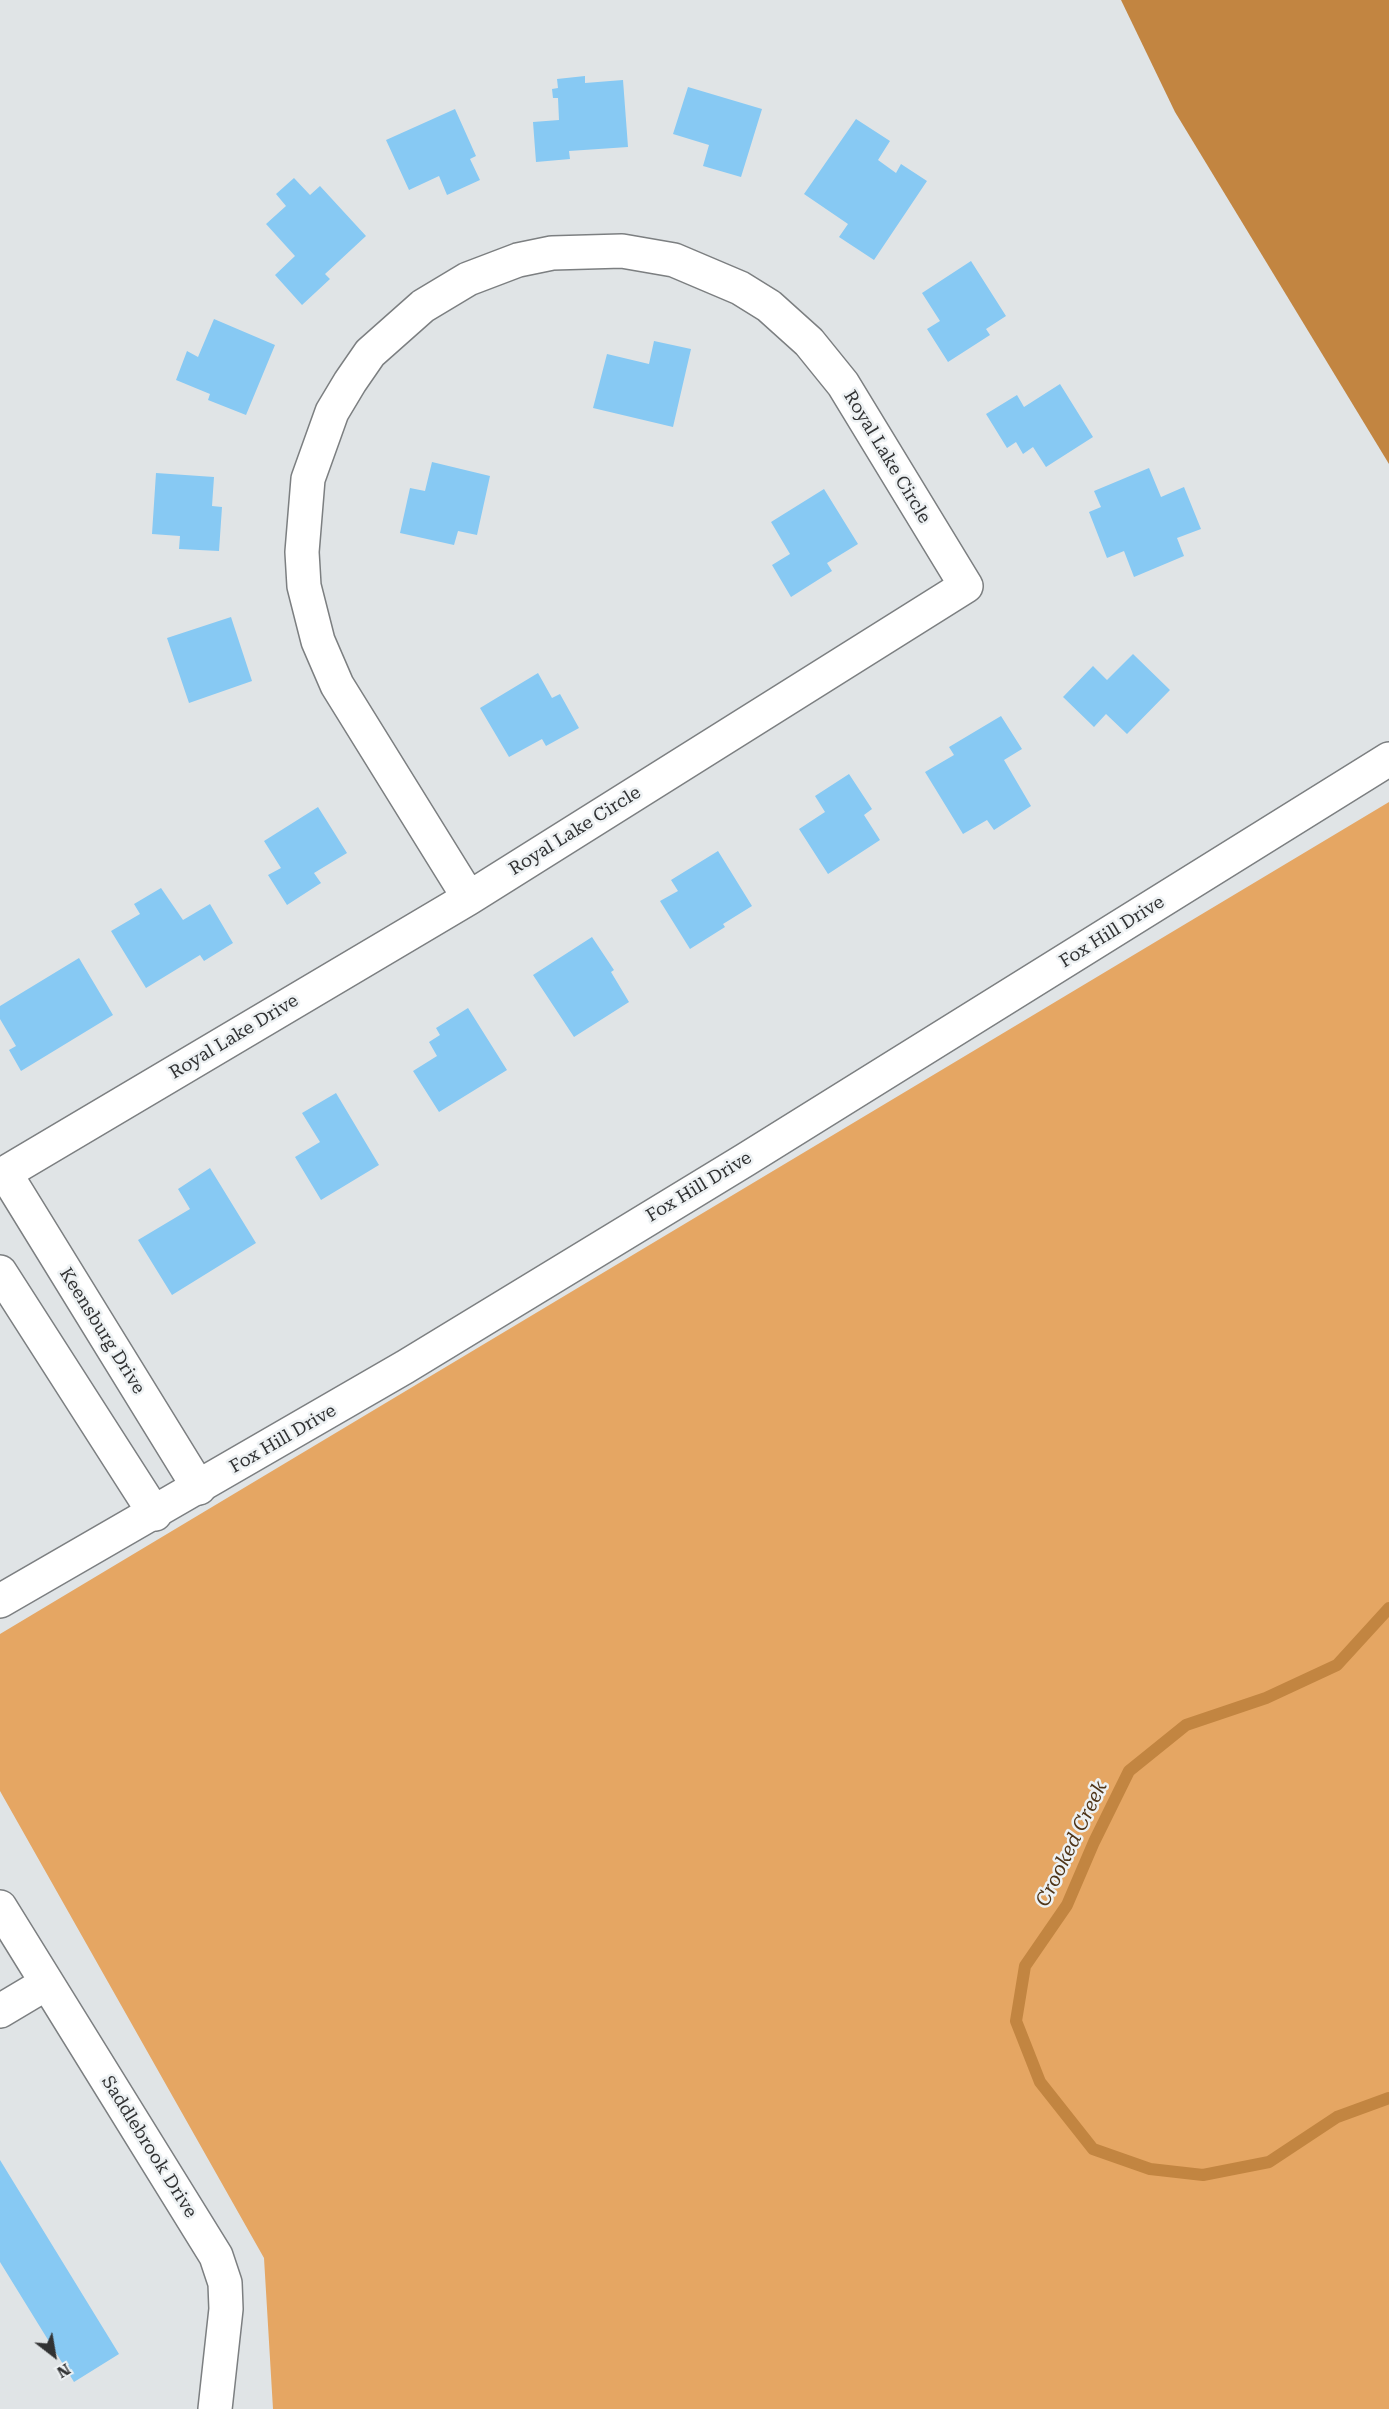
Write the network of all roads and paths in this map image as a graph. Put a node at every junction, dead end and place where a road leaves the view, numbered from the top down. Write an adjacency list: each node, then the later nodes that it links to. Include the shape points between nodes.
1 (1389, 759): 5 (street, Fox Hill Drive, via 745,1160)
2 (469, 898): 2 (street, Royal Lake Circle, via 966,586 843,384 821,355 769,306 719,278 674,260 622,251 552,253 518,260 468,279 423,306 370,353 332,412 308,479 302,552 304,586 318,641 337,685); 3 (street, Royal Lake Drive)
3 (2, 1175): 5 (street, Keensburg Drive)
4 (0, 1272): 6 (street)
5 (199, 1488): 6 (street, Fox Hill Drive)
6 (155, 1514): 7 (street, Fox Hill Drive)
7 (0, 1601)
8 (0, 1907): 9 (street, Saddlebrook Drive)
9 (47, 1983): 10 (street); 11 (street, Saddlebrook Drive, via 216,2256 226,2309)
10 (0, 2011)
11 (215, 2409)

